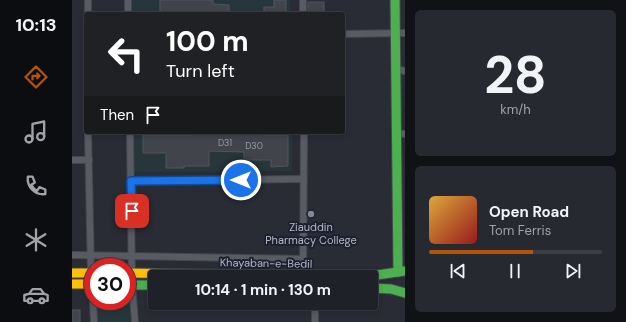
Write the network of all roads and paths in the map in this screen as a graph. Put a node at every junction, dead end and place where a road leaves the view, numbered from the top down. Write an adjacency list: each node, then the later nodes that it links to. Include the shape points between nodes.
1 (88, 0): 5 (street)
2 (128, 0): 6 (street)
3 (303, 0): 7 (street)
4 (395, 0): 8 (main road)
5 (88, 12)
6 (128, 12)
7 (304, 12)
8 (395, 33): 9 (street); 10 (street); 11 (main road)
9 (405, 33)
10 (345, 34)
11 (396, 69): 12 (street); 16 (main road)
12 (405, 71)
13 (88, 134): 18 (street)
14 (130, 134): 20 (street)
15 (304, 134): 19 (street)
16 (401, 134): 27 (main road)
17 (72, 160): 18 (street)
18 (89, 160): 22 (street)
19 (303, 179): 20 (street); 25 (street)
20 (131, 181): 23 (street)
21 (72, 255): 22 (street)
22 (91, 255): 23 (street); 24 (street)
23 (132, 256): 25 (street)
24 (91, 258)
25 (303, 259): 26 (street)
26 (303, 270)
27 (402, 272): 32 (main road, Khayaban-e-Bedil)
28 (72, 273): 29 (main road)
29 (84, 273)
30 (136, 274): 31 (main road, Khayaban-e-Bedil)
31 (148, 274)
32 (378, 274)
33 (72, 284): 34 (main road)
34 (84, 284)
35 (136, 285): 36 (main road)
36 (148, 285)
37 (378, 288): 38 (main road)
38 (405, 293)
39 (93, 310): 42 (street)
40 (133, 310): 43 (street)
41 (315, 310): 44 (street)
42 (94, 322)
43 (134, 322)
44 (315, 322)

